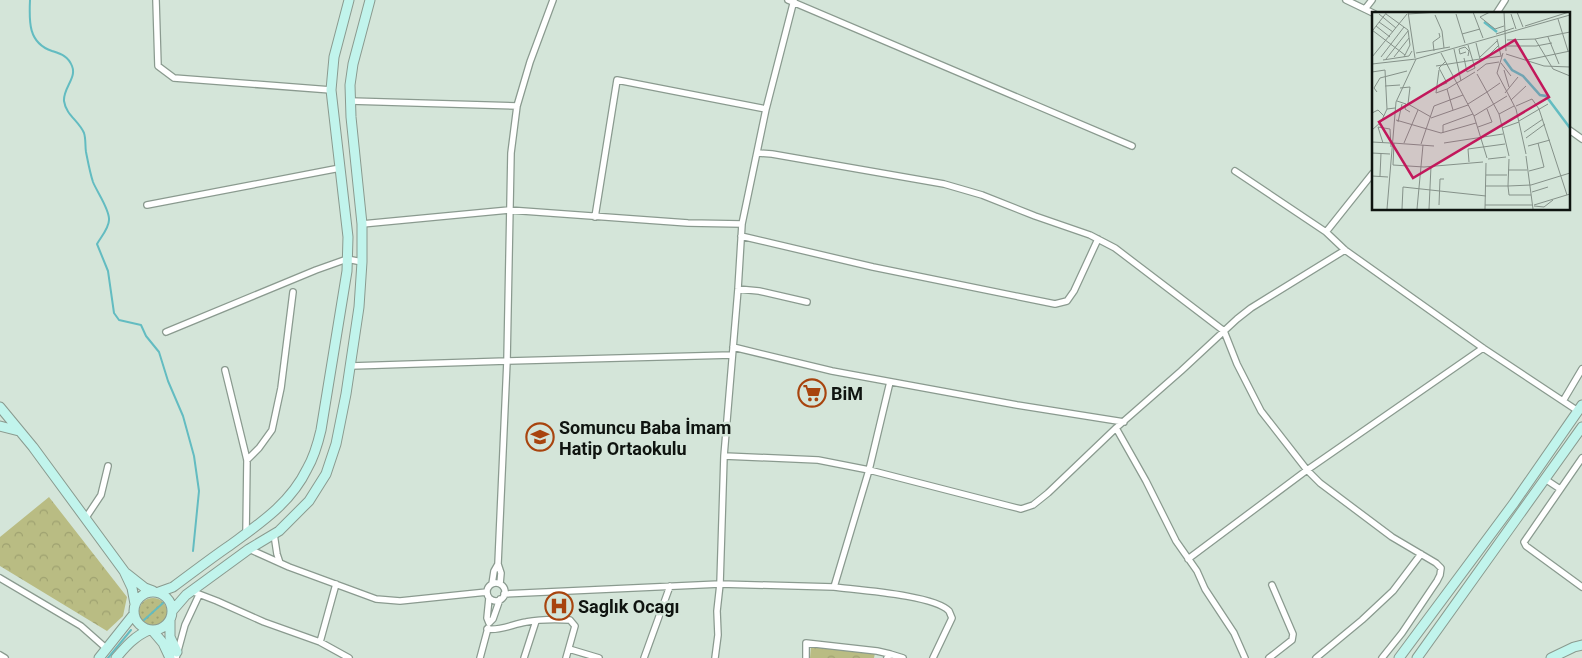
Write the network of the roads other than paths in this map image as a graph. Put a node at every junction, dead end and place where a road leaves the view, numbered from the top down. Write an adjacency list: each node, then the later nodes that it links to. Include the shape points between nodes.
1 (156, 0): 12 (street, via 158,66 174,78)
2 (349, 0): 12 (main road, via 334,57)
3 (370, 0): 13 (main road, via 353,64)
4 (553, 0): 14 (street)
5 (1346, 0): 9 (street)
6 (1372, 0): 9 (street)
7 (1506, 0): 11 (street)
8 (792, 1): 15 (street); 18 (street)
9 (1365, 9): 10 (street)
10 (1372, 12)
11 (1497, 12)
12 (331, 90): 20 (main road)
13 (350, 101): 14 (street); 26 (main road)
14 (517, 106): 24 (street)
15 (766, 110): 19 (street); 25 (street, via 617,80)
16 (1570, 130): 17 (street)
17 (1582, 139)
18 (1132, 146)
19 (758, 153): 27 (street); 30 (street, via 944,184)
20 (340, 168): 23 (street); 32 (main road, via 348,237)
21 (1235, 171): 28 (street)
22 (1372, 174): 28 (street)
23 (147, 205)
24 (509, 210): 25 (street); 26 (street); 42 (street)
25 (595, 217): 27 (street)
26 (362, 224): 33 (main road)
27 (742, 224): 29 (street)
28 (1326, 232): 31 (street)
29 (741, 236): 30 (street, via 1055,304 1067,301 1074,291); 34 (street)
30 (1098, 239): 37 (street, via 1115,248)
31 (1345, 250): 37 (street, via 1251,308); 40 (street)
32 (347, 259): 33 (street); 38 (street); 64 (main road, via 316,450 286,501)
33 (362, 262): 43 (main road)
34 (738, 289): 36 (street); 39 (street)
35 (293, 292): 57 (street, via 281,388 272,430)
36 (807, 302)
37 (1224, 331): 50 (street); 60 (street, via 1261,411)
38 (166, 332)
39 (733, 347): 41 (street); 46 (street)
40 (1483, 348): 47 (street); 60 (street)
41 (732, 355): 42 (street); 55 (street)
42 (507, 361): 43 (street); 70 (street)
43 (351, 366): 65 (main road, via 336,444 326,474 309,501)
44 (1582, 369): 47 (street)
45 (225, 370): 57 (street)
46 (890, 382): 50 (street); 59 (street)
47 (1563, 401): 49 (street)
48 (0, 406): 54 (main road)
49 (1580, 408): 116 (main road)
50 (1124, 422): 53 (street)
51 (0, 426): 54 (main road)
52 (1582, 427): 61 (main road)
53 (1116, 428): 59 (street, via 1048,493 1021,509); 68 (street)
54 (19, 431): 63 (main road)
55 (724, 456): 59 (street, via 818,460); 76 (street)
56 (1582, 458): 62 (street)
57 (247, 460): 64 (street)
58 (108, 466): 63 (street, via 101,495)
59 (869, 470): 79 (street)
60 (1307, 470): 67 (street, via 1385,532); 68 (street)
61 (1545, 479): 62 (street); 117 (main road)
62 (1560, 489): 80 (street, via 1524,542)
63 (85, 519): 71 (main road)
64 (246, 534): 81 (main road, via 173,587)
65 (274, 534): 66 (main road); 69 (street)
66 (249, 549): 69 (street); 82 (main road)
67 (1421, 554): 114 (street, via 1393,592); 115 (street, via 1441,568 1440,575)
68 (1188, 559): 112 (street, via 1234,633)
69 (280, 563): 73 (street)
70 (498, 564): 74 (street); 75 (street)
71 (124, 571): 81 (main road, via 145,588); 85 (main road)
72 (0, 578): 94 (street, via 81,626)
73 (336, 584): 83 (street, via 376,599 400,601); 92 (street)
74 (492, 584): 75 (street); 83 (street)
75 (500, 584): 84 (street, via 504,588)
76 (720, 584): 78 (street); 79 (street); 108 (street)
77 (1272, 585): 113 (street, via 1293,634 1292,640)
78 (670, 586): 84 (street); 107 (street)
79 (834, 587): 111 (street, via 913,597 950,612 952,618)
80 (1582, 587)
81 (156, 592): 85 (main road, via 142,594); 86 (main road, via 169,599)
82 (195, 593): 86 (main road, via 181,599); 92 (street); 97 (street)
83 (488, 595): 84 (street, via 494,601); 90 (street)
84 (502, 596): 90 (street)
85 (135, 604): 87 (main road)
86 (172, 610): 88 (main road)
87 (134, 614): 91 (main road, via 138,624); 94 (main road)
88 (170, 621): 91 (main road, via 162,628); 97 (main road)
89 (536, 621): 90 (street, via 496,630); 95 (street, via 570,620 575,626); 104 (street)
90 (488, 626): 103 (street)
91 (151, 630): 97 (main road); 101 (main road, via 130,642)
92 (320, 642): 102 (street)
93 (1582, 645): 118 (main road)
94 (107, 649): 100 (main road)
95 (569, 649): 105 (street); 106 (street)
96 (0, 655): 99 (street)
97 (175, 656)
98 (888, 656): 109 (street, via 877,651 806,643); 110 (street)
99 (5, 658)
100 (99, 658)
101 (116, 658)
102 (346, 658)
103 (480, 658)
104 (524, 658)
105 (566, 658)
106 (599, 658)
107 (644, 658)
108 (715, 658)
109 (806, 658)
110 (903, 658)
111 (933, 658)
112 (1245, 658)
113 (1269, 658)
114 (1316, 658)
115 (1382, 658)
116 (1399, 658)
117 (1417, 658)
118 (1551, 658)

